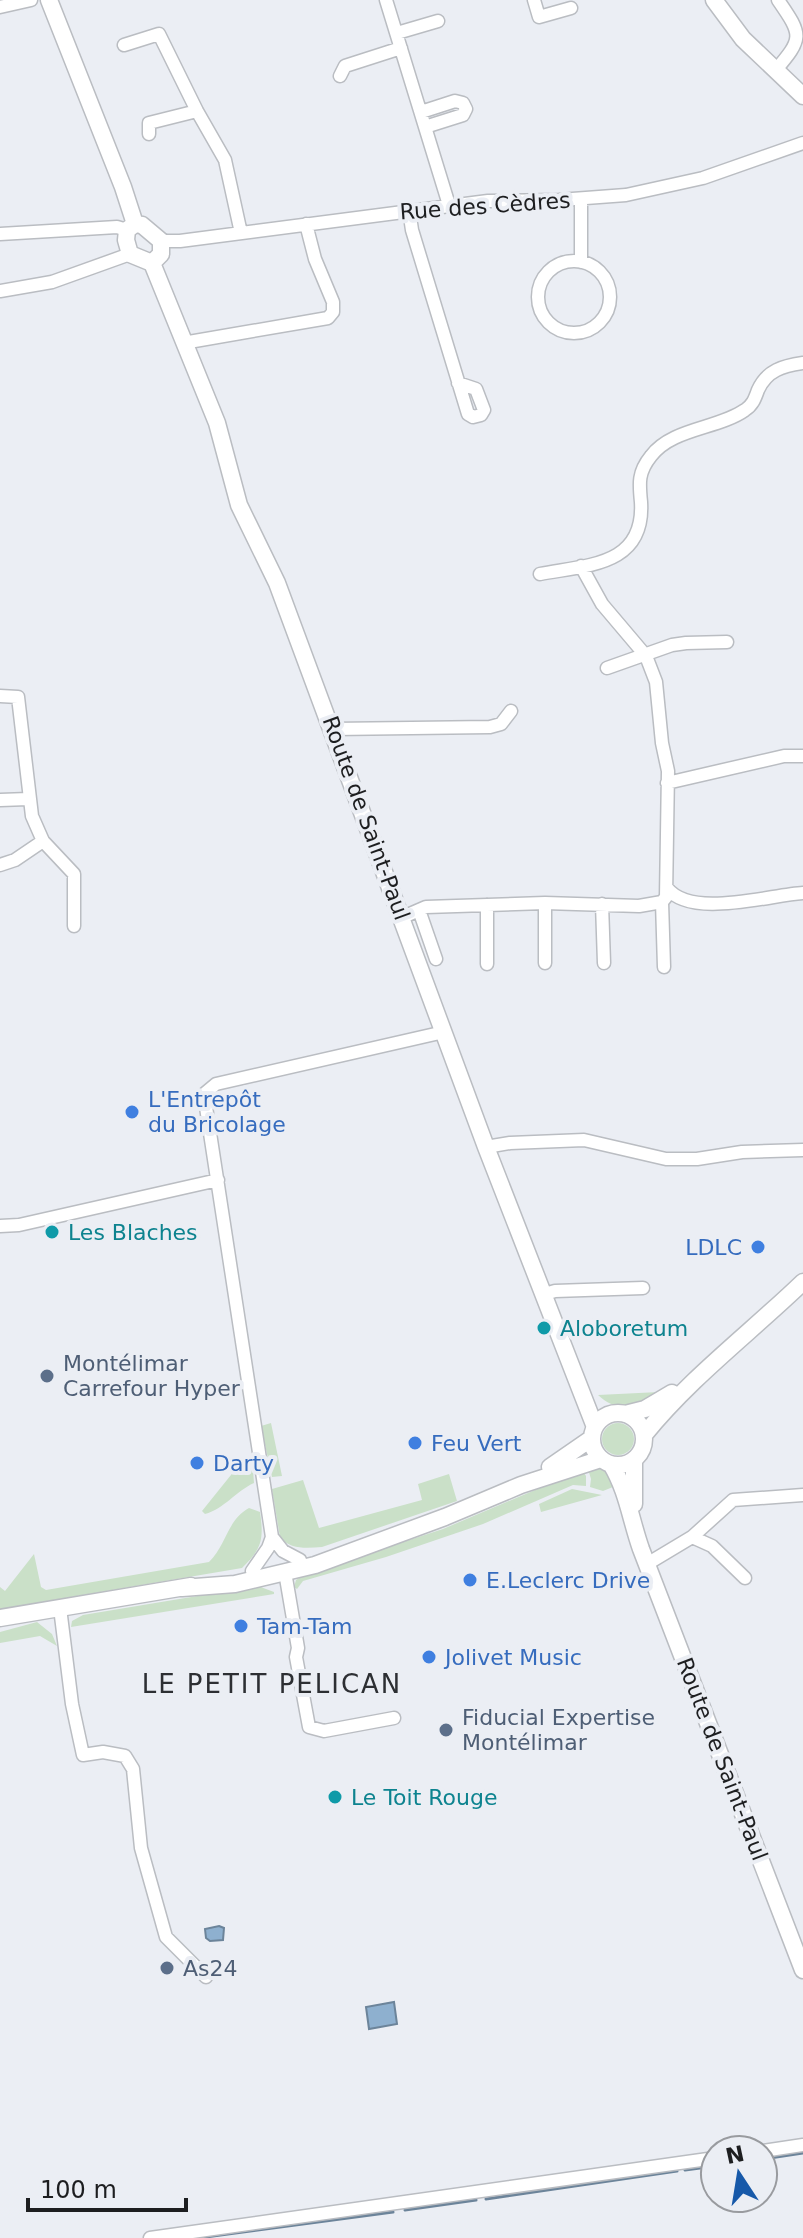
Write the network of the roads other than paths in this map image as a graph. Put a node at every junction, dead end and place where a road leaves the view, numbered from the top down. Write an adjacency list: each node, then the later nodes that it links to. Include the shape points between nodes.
1 (31, 0): 7 (street)
2 (49, 0): 25 (street, via 123,187)
3 (386, 0): 10 (street)
4 (534, 0): 8 (street, via 535,19)
5 (714, 0): 13 (street)
6 (778, 0): 13 (street, via 801,37 798,48)
7 (0, 7)
8 (571, 8)
9 (438, 21): 10 (street)
10 (397, 33): 12 (street)
11 (124, 45): 16 (street, via 159,34)
12 (401, 48): 14 (street, via 345,66); 17 (street)
13 (775, 71): 15 (street)
14 (340, 76)
15 (803, 96)
16 (197, 111): 19 (street, via 149,123); 26 (street, via 225,160)
17 (421, 112): 18 (street); 18 (street, via 455,101 466,109 463,115)
18 (425, 127): 22 (street)
19 (149, 134)
20 (803, 143): 21 (street, Rue des Cèdres, via 674,186)
21 (581, 199): 22 (street, Rue des Cèdres); 30 (street)
22 (449, 205): 23 (street, Rue des Cèdres)
23 (409, 210): 24 (street, Rue des Cèdres); 35 (street)
24 (306, 224): 26 (street, Rue des Cèdres); 33 (street, via 333,302 328,318)
25 (131, 227): 27 (street); 28 (street, via 142,225); 29 (street, via 126,240)
26 (241, 233): 28 (street, Rue des Cèdres)
27 (0, 234)
28 (161, 241): 31 (street, via 161,254)
29 (130, 254): 31 (street); 32 (street, via 52,282)
30 (581, 262): 30 (street, via 552,269 539,295 549,322 568,332 590,329 609,307 605,278)
31 (152, 263): 33 (street, Route de Saint-Paul)
32 (0, 291)
33 (183, 343): 43 (street, Route de Saint-Paul, via 217,423 239,505 277,583)
34 (803, 363): 36 (street, via 768,375 746,410 665,443 652,454 638,484 641,513 632,541 618,557)
35 (458, 383)
36 (581, 566): 37 (street); 39 (street, via 602,604)
37 (540, 574)
38 (727, 642): 39 (street, via 686,643)
39 (646, 656): 40 (street); 45 (street, via 656,682)
40 (607, 668)
41 (0, 696): 46 (street, via 18,697)
42 (511, 711): 43 (street, via 501,724 490,727)
43 (333, 729): 57 (street, Route de Saint-Paul)
44 (803, 756): 45 (street)
45 (667, 783): 50 (street)
46 (28, 799): 47 (street); 48 (street)
47 (0, 800)
48 (43, 841): 49 (street); 58 (street, via 74,874)
49 (0, 865)
50 (667, 888): 51 (street, via 680,900 728,904); 52 (street)
51 (803, 893)
52 (662, 902): 54 (street); 63 (street)
53 (545, 903): 54 (street); 55 (street); 60 (street)
54 (602, 904): 61 (street)
55 (487, 905): 56 (street); 62 (street)
56 (419, 910): 57 (street); 59 (street)
57 (403, 917): 64 (street, Route de Saint-Paul)
58 (74, 926)
59 (436, 959)
60 (545, 963)
61 (604, 963)
62 (487, 964)
63 (664, 967)
64 (444, 1032): 65 (street, Route de Saint-Paul); 67 (street, via 207,1089)
65 (486, 1147): 66 (street, via 584,1140 666,1159); 71 (street, Route de Saint-Paul)
66 (803, 1150)
67 (218, 1180): 68 (street); 81 (street)
68 (0, 1226)
69 (803, 1282): 72 (street)
70 (643, 1288): 71 (street)
71 (545, 1294): 73 (street, Route de Saint-Paul)
72 (710, 1367): 74 (street, via 662,1400); 76 (street)
73 (577, 1376): 74 (street, Route de Saint-Paul, via 595,1401); 75 (street, Route de Saint-Paul)
74 (619, 1414): 75 (street, via 603,1418); 76 (street, via 635,1419)
75 (594, 1432): 78 (street, via 594,1449); 79 (street)
76 (644, 1435): 77 (street)
77 (634, 1460): 78 (street, via 623,1465); 84 (street, Route de Saint-Paul, via 634,1511)
78 (606, 1461): 79 (street); 84 (street, Route de Saint-Paul, via 624,1488)
79 (521, 1485): 83 (street)
80 (803, 1495): 82 (street, via 733,1500)
81 (272, 1537): 85 (street); 86 (street)
82 (692, 1537): 84 (street); 88 (street, via 712,1546)
83 (349, 1551): 85 (street); 87 (street)
84 (644, 1556): 93 (street, Route de Saint-Paul)
85 (300, 1560): 86 (street)
86 (252, 1571): 89 (street)
87 (285, 1572): 89 (street, via 235,1584); 92 (street, via 309,1727 324,1731)
88 (745, 1578)
89 (182, 1588): 90 (street)
90 (60, 1608): 91 (street); 94 (street, via 83,1755 125,1756 133,1769 141,1848 166,1937)
91 (0, 1621)
92 (394, 1718)
93 (803, 1970)
94 (206, 1977)
95 (803, 2145): 96 (street)
96 (779, 2149)
97 (699, 2160): 98 (street)
98 (159, 2237)

